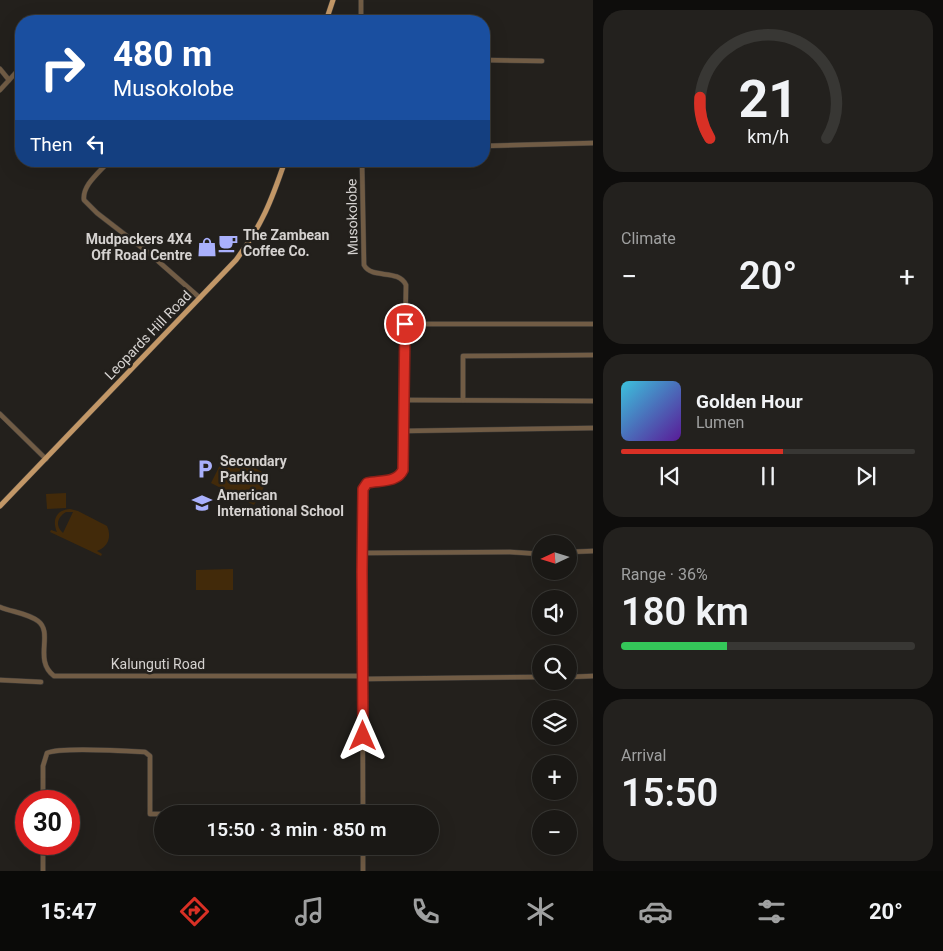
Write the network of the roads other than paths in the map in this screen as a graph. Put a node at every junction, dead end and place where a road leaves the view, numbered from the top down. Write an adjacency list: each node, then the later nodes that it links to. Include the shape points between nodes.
1 (332, 0): 3 (main road)
2 (361, 0): 4 (street)
3 (328, 15)
4 (361, 15)
5 (490, 60): 6 (street)
6 (542, 62)
7 (0, 70): 9 (street)
8 (15, 74): 9 (street)
9 (9, 80): 10 (street)
10 (0, 90)
11 (593, 144): 12 (street)
12 (490, 146)
13 (104, 167): 16 (street, via 88,184 84,200)
14 (282, 167): 16 (main road, Leopards Hill Road, via 261,223 236,260)
15 (362, 167): 17 (street, Musokolobe, via 364,265 371,272 404,281)
16 (200, 298): 26 (main road, Leopards Hill Road)
17 (405, 324): 18 (street); 20 (street, Musokolobe)
18 (593, 324)
19 (593, 355): 21 (street, via 463,356)
20 (404, 400): 21 (street); 25 (street, Musokolobe)
21 (463, 400): 22 (street)
22 (593, 401)
23 (0, 414): 26 (street)
24 (593, 428): 25 (street)
25 (403, 432): 30 (street, Musokolobe, via 403,464 399,477 367,483 363,489)
26 (46, 459): 27 (main road, Leopards Hill Road)
27 (0, 506)
28 (593, 551): 29 (street)
29 (578, 552)
30 (362, 553): 31 (street); 36 (street, Musokolobe)
31 (532, 553)
32 (0, 607): 36 (street, Kalunguti Road, via 41,624 45,665 54,676)
33 (593, 676): 35 (street)
34 (532, 677): 36 (street)
35 (577, 677)
36 (363, 678): 40 (street, Musokolobe)
37 (0, 680): 38 (street)
38 (41, 682)
39 (43, 790): 41 (street, via 43,766 47,753 80,750 145,752 150,756 150,814)
40 (364, 805)
41 (154, 814)
42 (43, 855): 44 (street)
43 (363, 855): 45 (street)
44 (43, 871)
45 (363, 871)

